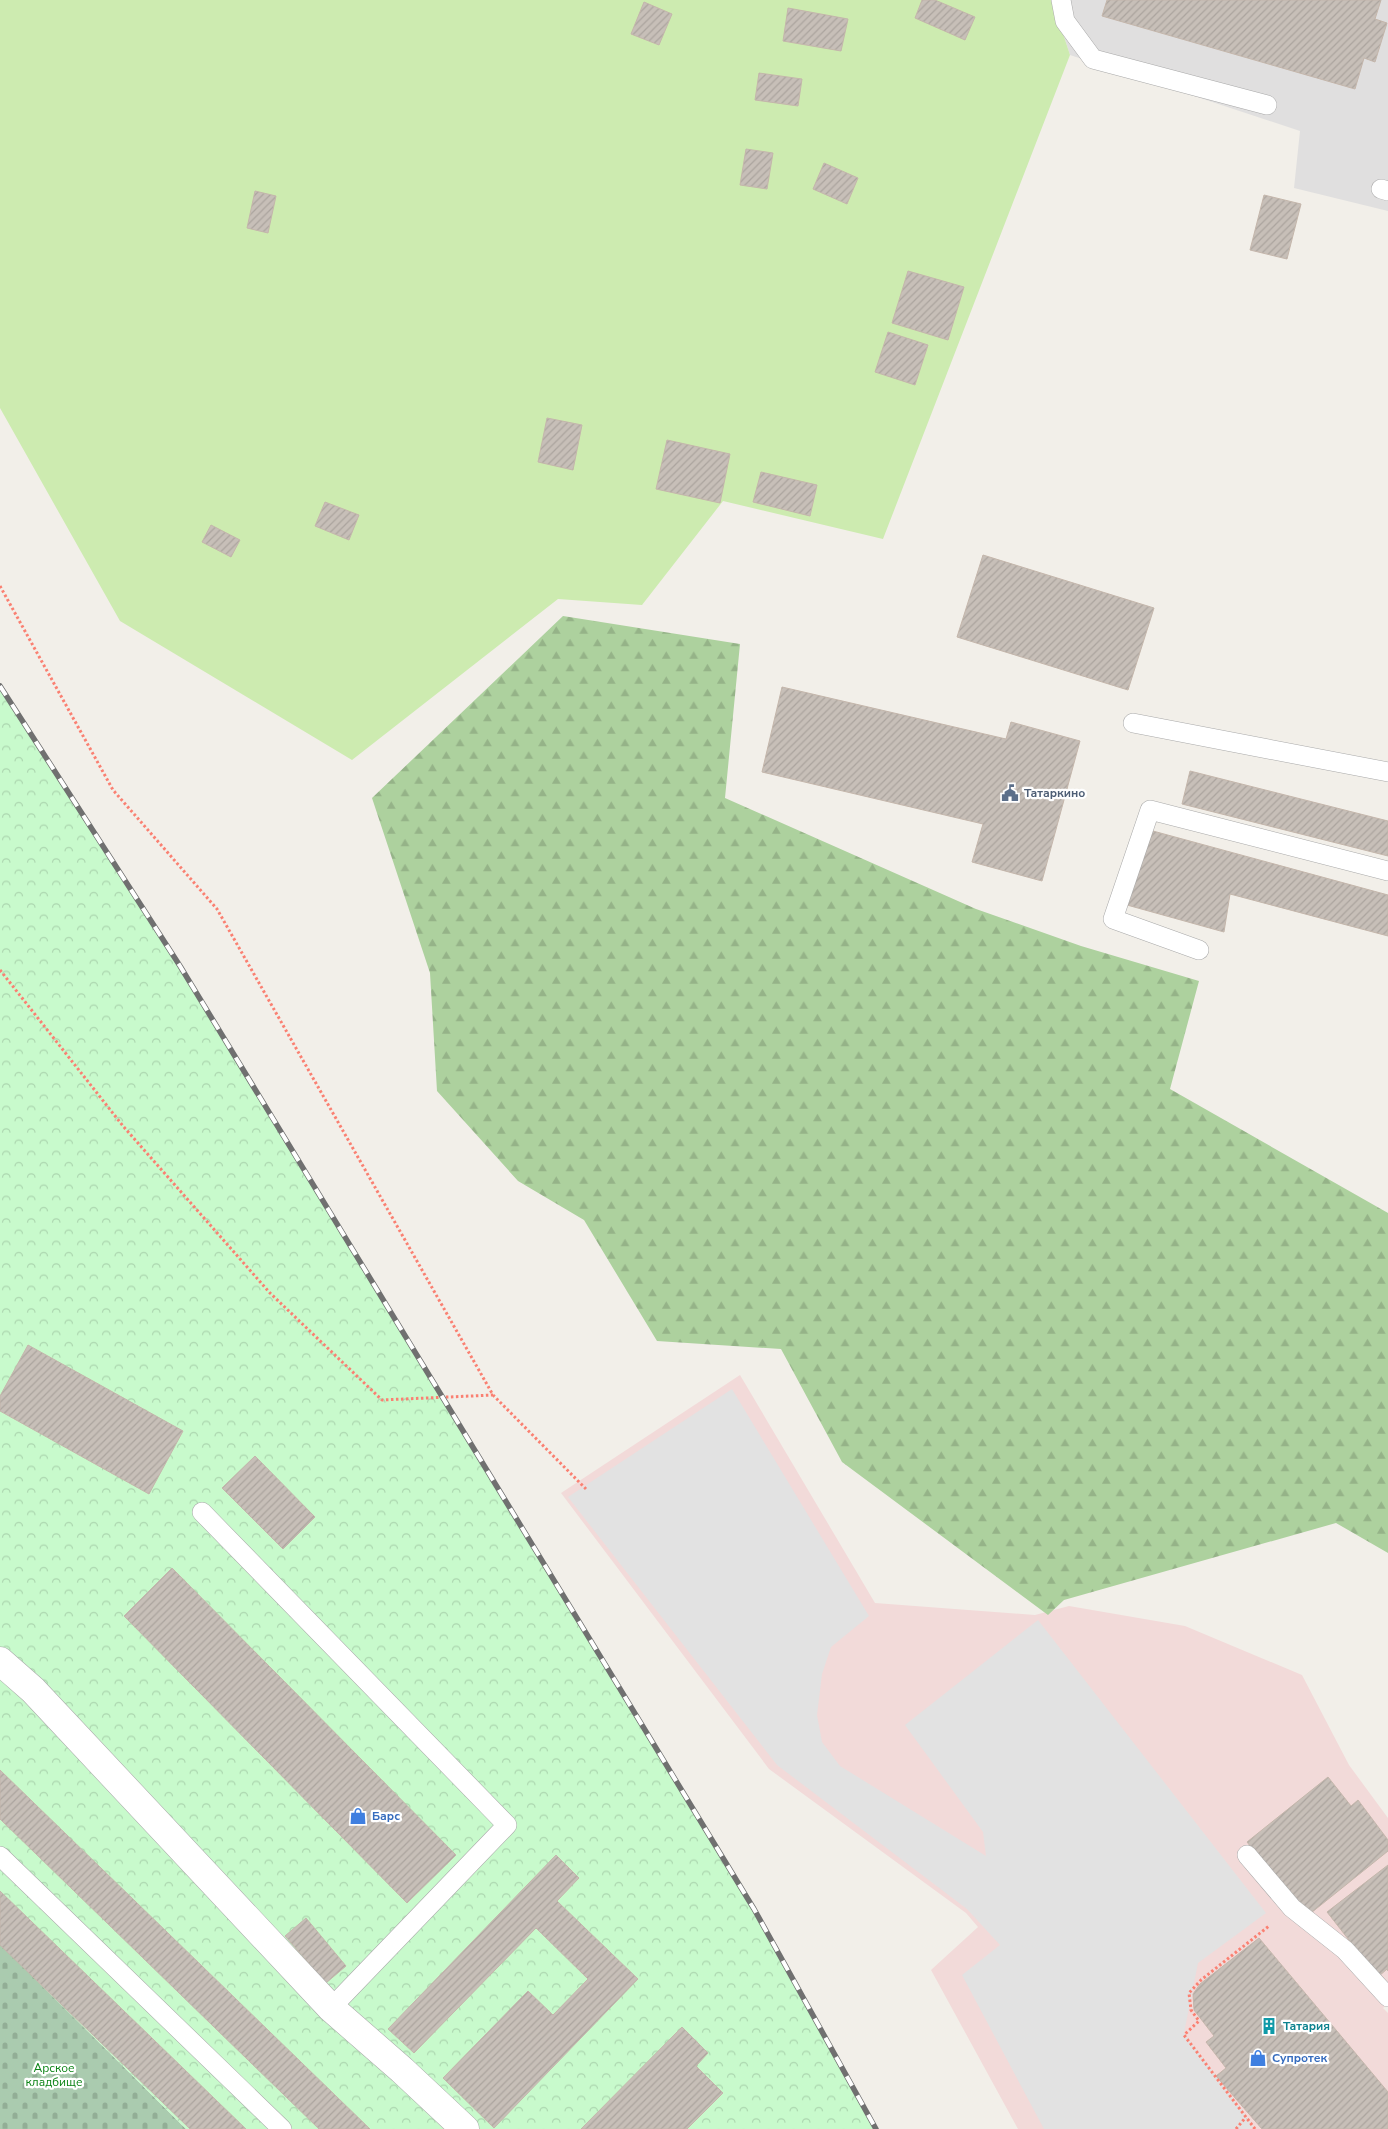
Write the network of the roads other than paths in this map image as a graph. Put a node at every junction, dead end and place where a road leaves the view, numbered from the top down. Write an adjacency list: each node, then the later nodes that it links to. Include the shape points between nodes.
1 (1061, 0): 2 (lane, via 1065,21 1093,59)
2 (1268, 105)
3 (1133, 723): 4 (lane)
4 (1388, 772)
5 (1388, 871): 6 (lane, via 1150,810 1113,919)
6 (1199, 950)
7 (202, 1512): 12 (lane, via 507,1825)
8 (0, 1661): 12 (street, via 32,1690)
9 (1247, 1855): 11 (lane, via 1292,1908 1345,1950)
10 (0, 1856): 13 (lane)
11 (1388, 1997)
12 (331, 2008): 14 (street)
13 (282, 2129)
14 (465, 2129)

